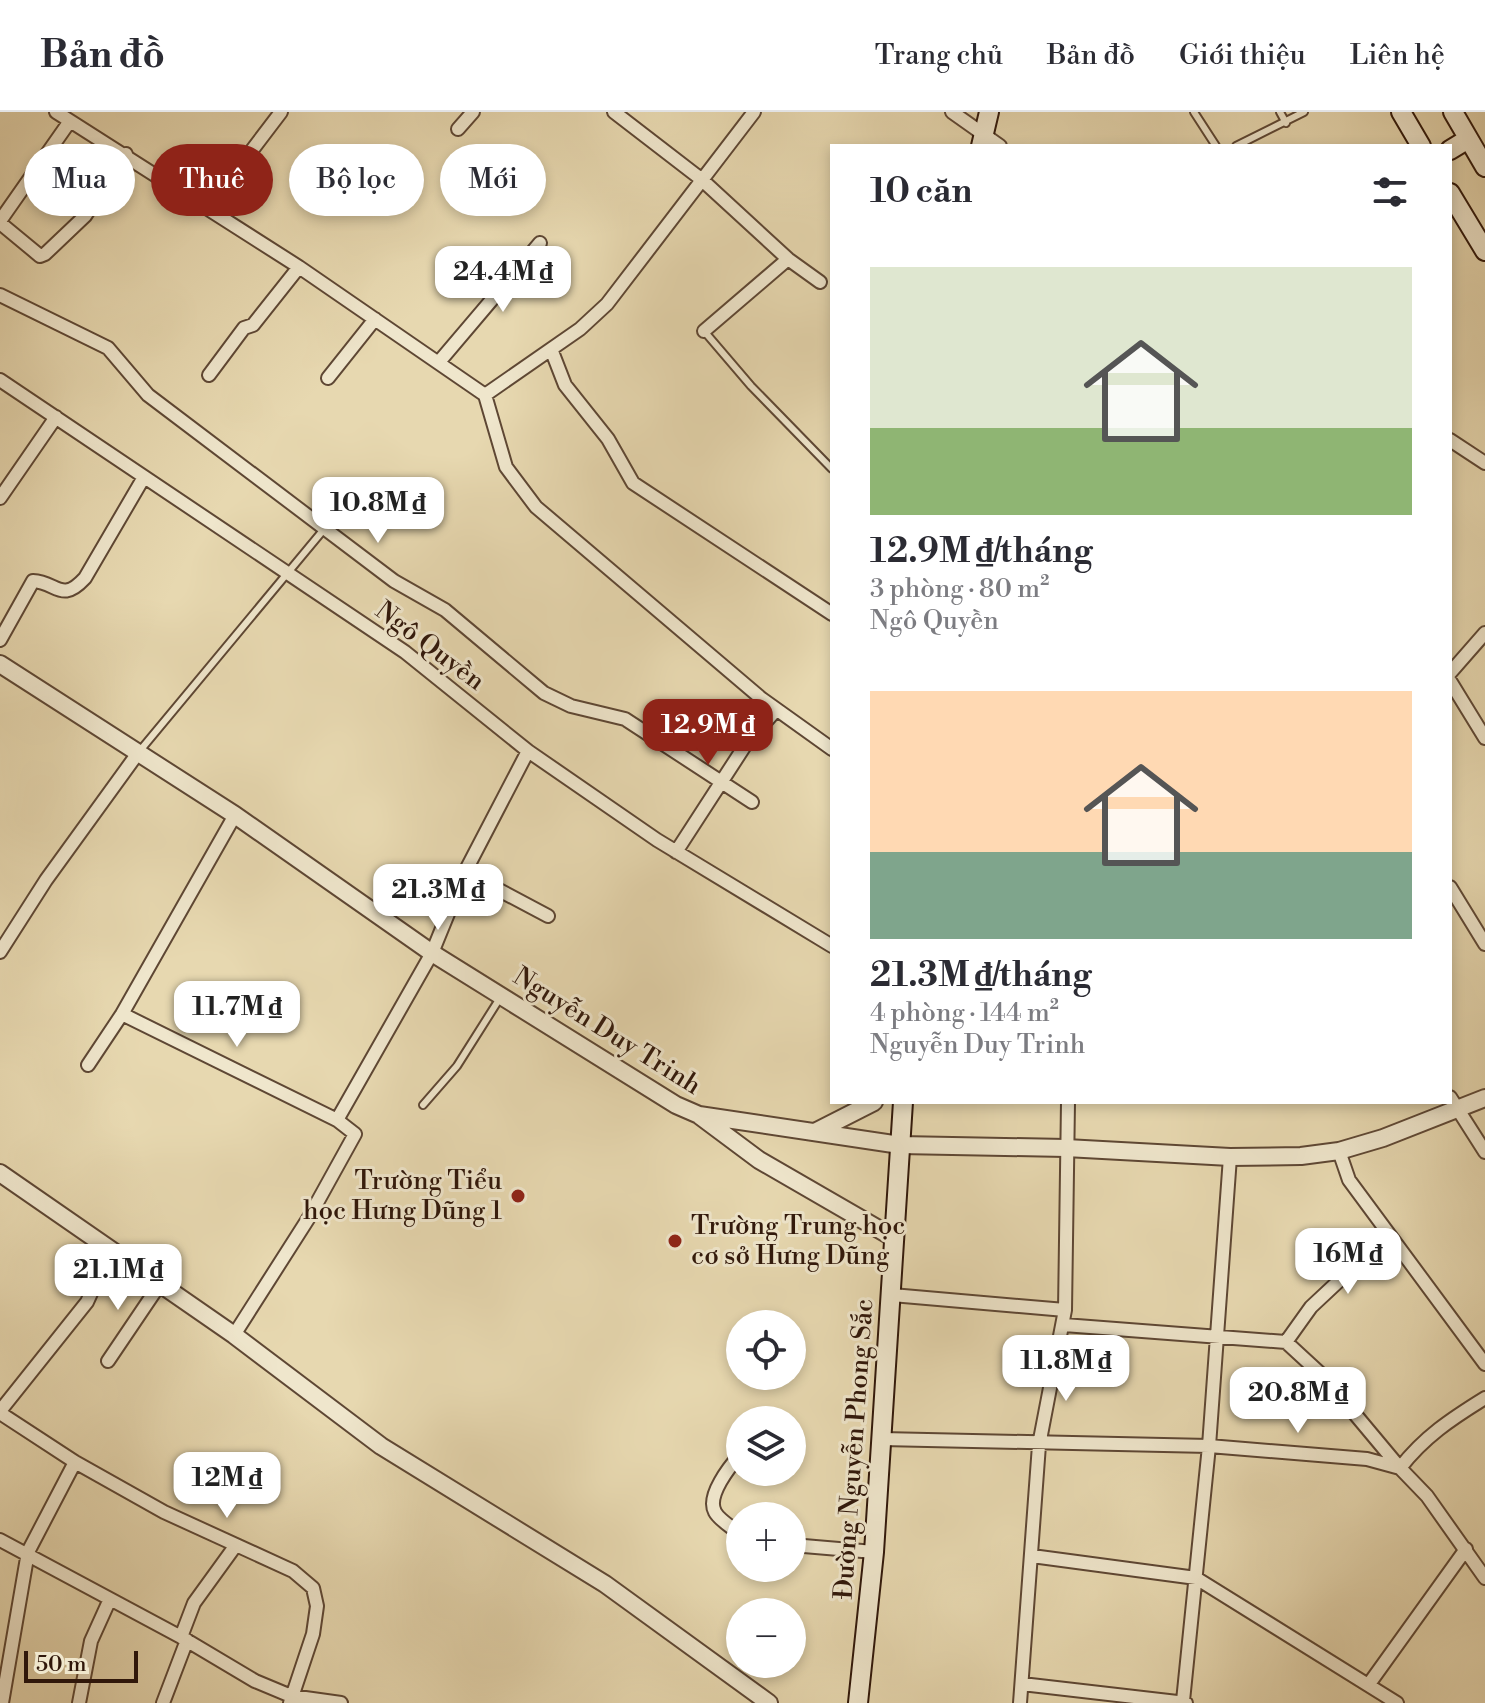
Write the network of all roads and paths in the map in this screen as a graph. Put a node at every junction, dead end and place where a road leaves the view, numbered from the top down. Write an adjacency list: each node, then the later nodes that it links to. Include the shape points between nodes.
1 (56, 112): 13 (street)
2 (281, 112): 19 (street)
3 (473, 112): 15 (street)
4 (614, 112): 25 (street)
5 (754, 112): 25 (street)
6 (952, 112): 17 (street)
7 (989, 112): 17 (main road)
8 (1194, 112): 20 (lane)
9 (1280, 112): 14 (lane)
10 (1304, 112): 14 (lane)
11 (1401, 112): 22 (main road)
12 (1453, 112): 16 (main road)
13 (70, 121): 18 (street); 29 (street)
14 (1286, 123): 21 (lane)
15 (458, 129)
16 (1468, 139): 23 (main road); 24 (main road)
17 (982, 141)
18 (109, 144)
19 (257, 144)
20 (1215, 144)
21 (1240, 144)
22 (1420, 144)
23 (1452, 149)
24 (1485, 167)
25 (701, 179): 32 (street); 38 (street, via 607,304)
26 (1452, 196): 31 (main road)
27 (85, 216): 29 (street, via 40,256)
28 (220, 216): 33 (street)
29 (0, 222)
30 (540, 243): 39 (street)
31 (1485, 251)
32 (788, 259): 34 (street); 37 (street)
33 (299, 267): 36 (street); 40 (street)
34 (820, 282)
35 (0, 295): 50 (street, via 108,348 148,395)
36 (375, 319): 39 (street); 41 (street)
37 (704, 331): 47 (lane)
38 (551, 349): 43 (street); 52 (street, via 565,385 608,439 633,483)
39 (439, 362): 43 (street)
40 (209, 375)
41 (328, 378)
42 (0, 380): 44 (street, Ngô Quyền)
43 (485, 395): 58 (street, via 506,467 536,507)
44 (56, 417): 48 (street, Ngô Quyền); 49 (street)
45 (1452, 441): 46 (street)
46 (1485, 463)
47 (830, 467)
48 (144, 477): 51 (street, Ngô Quyền); 54 (street, via 85,578 61,591 33,581)
49 (0, 498)
50 (325, 528): 51 (lane); 63 (street, via 394,581 445,610 544,693 571,706 625,719)
51 (286, 573): 61 (street, Ngô Quyền, via 405,652); 62 (lane)
52 (830, 613)
53 (1485, 633): 56 (street)
54 (0, 640)
55 (0, 664): 62 (street, Nguyễn Duy Trinh)
56 (1452, 671)
57 (1452, 684): 59 (street)
58 (776, 710): 60 (street); 63 (street)
59 (1485, 738)
60 (830, 748)
61 (528, 751): 66 (street, Ngô Quyền); 67 (street)
62 (138, 753): 65 (street, Nguyễn Duy Trinh); 72 (street)
63 (721, 781): 64 (street); 66 (street)
64 (752, 802)
65 (235, 815): 73 (street, Nguyễn Duy Trinh); 75 (street)
66 (676, 852): 71 (street, Ngô Quyền)
67 (465, 872): 69 (street); 73 (street)
68 (1452, 890): 70 (street)
69 (548, 916)
70 (1485, 944)
71 (830, 945)
72 (0, 952)
73 (432, 953): 74 (street, Nguyễn Duy Trinh); 85 (street)
74 (502, 995): 83 (lane, via 457,1066); 84 (street, Nguyễn Duy Trinh)
75 (122, 1014): 76 (street); 85 (street)
76 (88, 1065)
77 (1485, 1098): 78 (street, Nguyễn Duy Trinh)
78 (1454, 1103): 90 (street)
79 (870, 1104): 86 (street)
80 (903, 1104): 87 (main road, Đường Nguyễn Phong Sắc)
81 (1068, 1104): 88 (street)
82 (1452, 1104): 89 (street, Nguyễn Duy Trinh)
83 (423, 1105)
84 (699, 1115): 86 (street, Nguyễn Duy Trinh); 94 (street, via 770,1167)
85 (337, 1120): 100 (street, via 355,1134)
86 (813, 1133): 87 (street, Nguyễn Duy Trinh)
87 (900, 1145): 88 (street, Nguyễn Duy Trinh); 94 (main road, Đường Nguyễn Phong Sắc)
88 (1066, 1148): 91 (street, Nguyễn Duy Trinh); 98 (street)
89 (1339, 1151): 91 (street, Nguyễn Duy Trinh); 93 (street, via 1349,1180)
90 (1485, 1152)
91 (1230, 1157): 101 (street)
92 (0, 1173): 95 (street)
93 (1389, 1234): 102 (street, via 1311,1307); 104 (street)
94 (894, 1238): 97 (main road, Đường Nguyễn Phong Sắc)
95 (111, 1249): 96 (street); 106 (street, via 87,1302)
96 (160, 1284): 100 (street); 103 (street)
97 (892, 1295): 98 (street); 107 (main road, Đường Nguyễn Phong Sắc)
98 (1065, 1310): 99 (street)
99 (1064, 1325): 101 (street); 108 (street)
100 (234, 1335): 133 (street, via 381,1446 593,1576)
101 (1216, 1337): 102 (street); 109 (street)
102 (1286, 1342): 111 (street, via 1324,1377)
103 (108, 1361)
104 (1485, 1364)
105 (1485, 1398): 111 (street, via 1418,1444)
106 (0, 1412): 110 (street)
107 (882, 1439): 108 (street); 119 (main road, Đường Nguyễn Phong Sắc)
108 (1039, 1445): 109 (street); 120 (street)
109 (1209, 1446): 111 (street, via 1367,1459); 121 (street)
110 (75, 1462): 115 (street); 118 (street)
111 (1400, 1468): 117 (street)
112 (726, 1480): 113 (street, via 713,1503)
113 (726, 1522)
114 (0, 1540): 118 (street)
115 (236, 1545): 124 (street, via 194,1603); 127 (street, via 293,1571 313,1588 313,1634)
116 (806, 1546): 119 (street)
117 (1466, 1549): 122 (street); 126 (street)
118 (28, 1552): 123 (street); 129 (street)
119 (874, 1552): 134 (main road, Đường Nguyễn Phong Sắc)
120 (1032, 1556): 121 (street); 125 (street)
121 (1196, 1578): 126 (street); 128 (street)
122 (1485, 1578)
123 (110, 1599): 124 (street); 130 (street, via 91,1641)
124 (184, 1639): 127 (street); 131 (street)
125 (1022, 1684): 128 (street); 135 (street)
126 (1369, 1684): 136 (street)
127 (291, 1699): 132 (street)
128 (1184, 1702)
129 (2, 1703)
130 (79, 1703)
131 (163, 1703)
132 (341, 1703)
133 (769, 1703)
134 (858, 1703)
135 (1020, 1703)
136 (1397, 1703)

